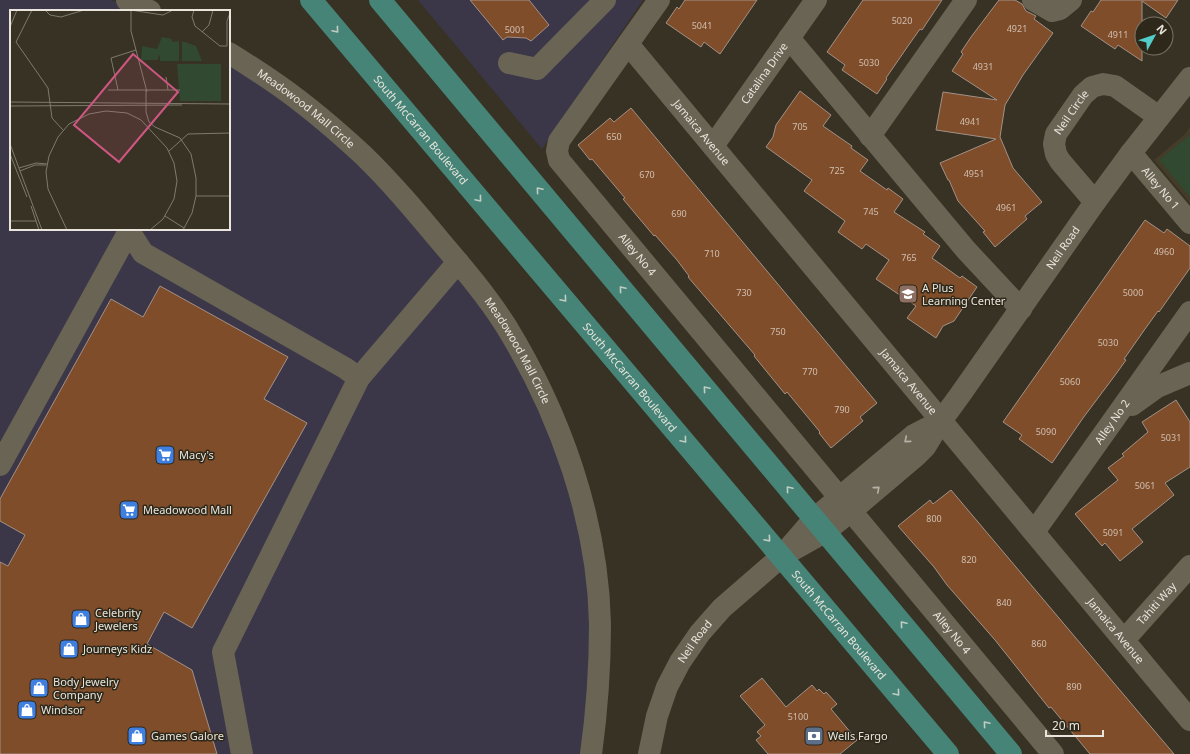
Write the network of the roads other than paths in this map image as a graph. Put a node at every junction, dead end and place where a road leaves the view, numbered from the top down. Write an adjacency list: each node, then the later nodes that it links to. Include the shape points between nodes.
1 (127, 0): 10 (street)
2 (311, 0): 34 (main road, South McCarran Boulevard, one-way to 34)
3 (380, 0): 32 (main road, one-way to 3)
4 (605, 0): 14 (street, via 537,69)
5 (659, 0): 12 (street, Alley No 4)
6 (816, 0): 11 (street, Catalina Drive)
7 (966, 0): 17 (street)
8 (1033, 0): 9 (street, via 1052,11 1060,10)
9 (1071, 0)
10 (148, 10)
11 (789, 38): 17 (street); 18 (street, Catalina Drive)
12 (628, 44): 18 (street, Jamaica Avenue); 31 (street, Alley No 4, via 559,142 558,160)
13 (230, 54): 23 (street, Meadowood Mall Circle, via 279,85 364,156 403,196)
14 (509, 63)
15 (1190, 78): 16 (street, Neil Road)
16 (1159, 117): 19 (street, Neil Road); 20 (street, Neil Circle, via 1115,86 1103,84 1092,87 1083,95 1056,134 1054,144 1060,161)
17 (870, 136): 24 (street, via 966,250)
18 (713, 146): 28 (street, Jamaica Avenue)
19 (1131, 153): 20 (street, Neil Road); 21 (street, Alley No 1)
20 (1095, 202): 24 (street, Neil Road)
21 (1190, 223)
22 (130, 230): 27 (street, via 143,252); 30 (street)
23 (458, 262): 27 (street); 39 (street, Meadowood Mall Circle, via 505,324 532,370 554,417 571,463 585,513 595,569 600,622 600,674)
24 (1021, 309): 28 (street, Neil Road)
25 (1190, 312): 29 (street, Alley No 2)
26 (1190, 373): 29 (street, via 1157,387 1128,407)
27 (360, 378): 38 (street, via 223,652)
28 (941, 421): 31 (street, Neil Road, via 917,456); 33 (street, Jamaica Avenue)
29 (1104, 433): 33 (street, Alley No 2)
30 (0, 465)
31 (845, 504): 32 (street, Neil Road); 43 (street, Alley No 4)
32 (820, 525): 34 (street, Neil Road); 42 (main road, one-way to 32)
33 (1034, 532): 36 (street, Jamaica Avenue)
34 (782, 556): 40 (street, Neil Road, via 722,608 700,633 680,662 667,686); 41 (main road, South McCarran Boulevard, one-way to 41)
35 (1190, 566): 36 (street, Tahiti Way)
36 (1124, 640): 37 (street, Jamaica Avenue)
37 (1190, 720)
38 (242, 754)
39 (591, 754)
40 (649, 754)
41 (948, 754)
42 (1011, 754)
43 (1053, 754)

